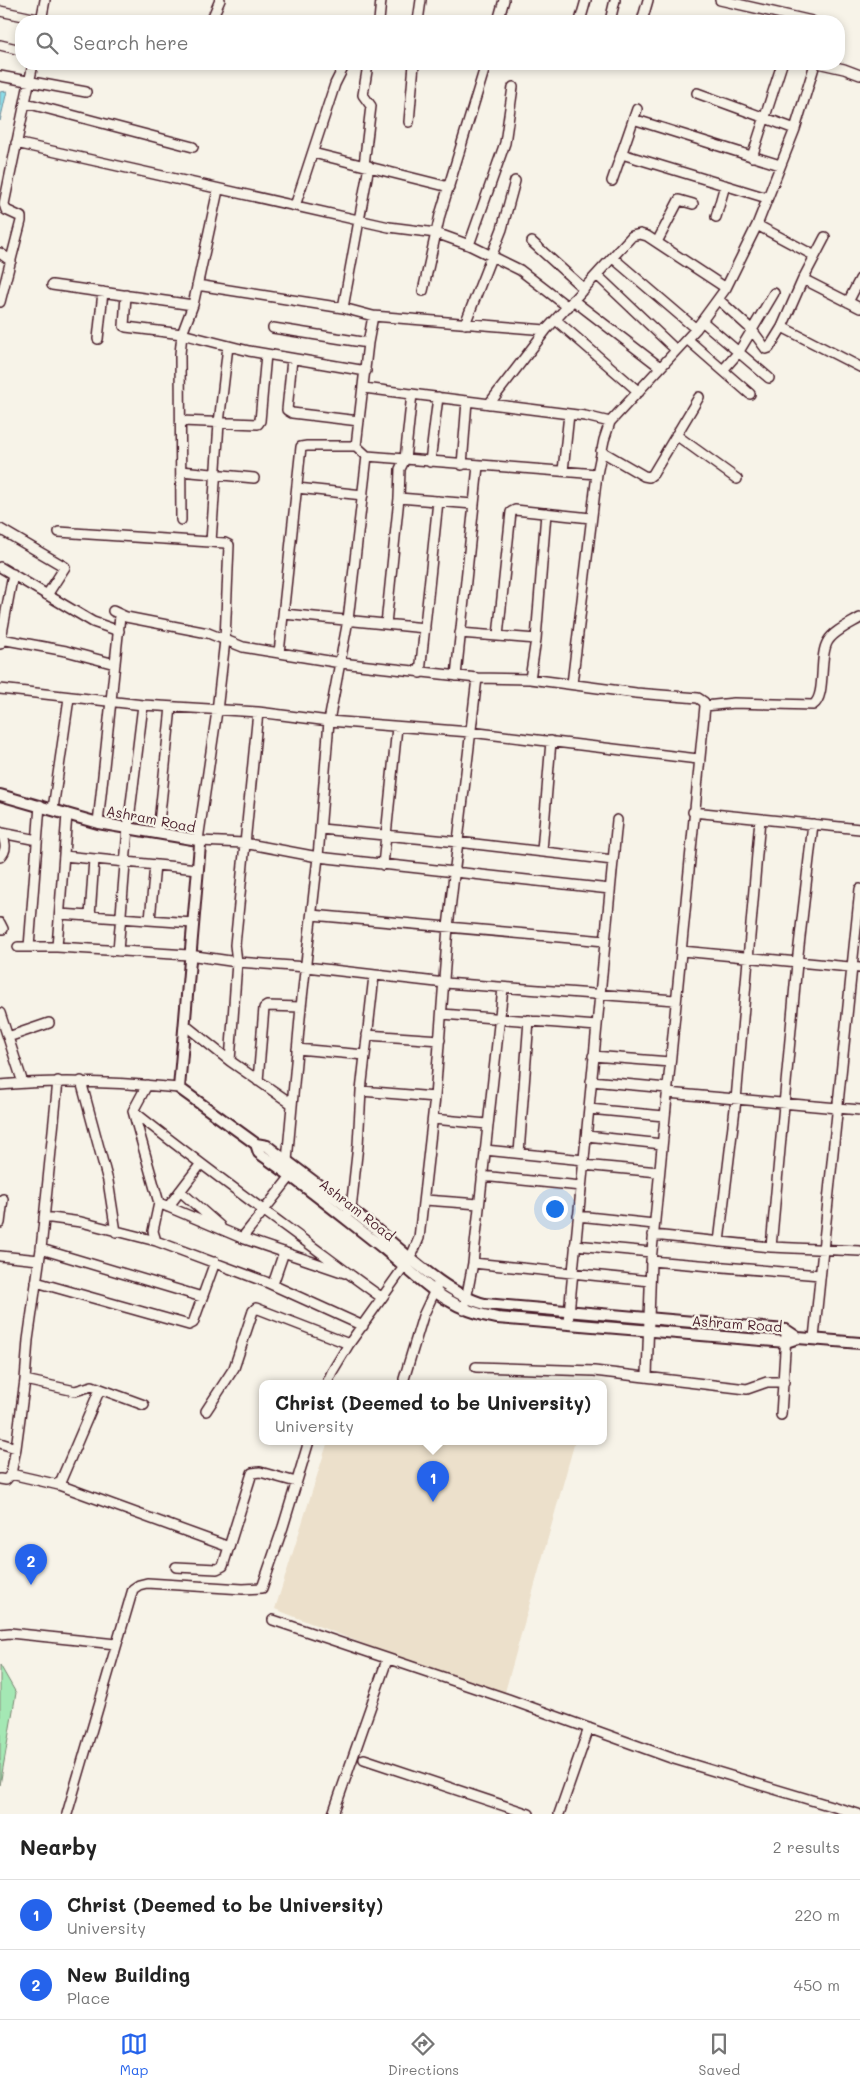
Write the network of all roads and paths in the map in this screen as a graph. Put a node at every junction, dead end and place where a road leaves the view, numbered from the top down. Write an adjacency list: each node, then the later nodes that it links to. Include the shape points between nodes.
1 (45, 0): 13 (street)
2 (220, 0): 14 (street)
3 (381, 0): 15 (street)
4 (421, 0): 16 (street)
5 (504, 0): 17 (street)
6 (586, 0): 18 (street)
7 (615, 0): 19 (street)
8 (648, 0): 20 (street)
9 (720, 0): 10 (street)
10 (764, 4): 21 (street)
11 (0, 11): 12 (street)
12 (17, 15)
13 (44, 15)
14 (214, 15)
15 (380, 15)
16 (419, 15)
17 (500, 15)
18 (582, 15)
19 (611, 15)
20 (644, 15)
21 (795, 15)
22 (0, 46): 23 (street)
23 (15, 49)
24 (845, 68): 32 (street)
25 (32, 70): 34 (street)
26 (342, 70): 46 (street)
27 (367, 70): 50 (street, via 363,95 371,106)
28 (413, 70): 42 (street)
29 (484, 70): 54 (street)
30 (780, 70): 40 (street)
31 (813, 70): 43 (street)
32 (860, 75)
33 (0, 76): 34 (street)
34 (30, 82): 36 (street); 38 (street)
35 (513, 87): 66 (street, via 505,143)
36 (86, 92)
37 (697, 93): 40 (street)
38 (26, 103): 44 (street); 45 (street)
39 (637, 109): 41 (street)
40 (765, 117): 43 (street); 48 (street)
41 (633, 120): 47 (street); 48 (street)
42 (408, 122)
43 (795, 129): 49 (street)
44 (16, 144): 55 (street); 71 (street, via 4,204 5,209 21,219)
45 (193, 147)
46 (313, 154): 50 (street); 58 (street)
47 (622, 154): 52 (street); 53 (street)
48 (752, 157): 49 (street)
49 (780, 165): 56 (street)
50 (366, 166): 54 (street); 60 (street)
51 (515, 181): 68 (street, via 502,229)
52 (612, 181)
53 (725, 185): 56 (street); 59 (street)
54 (449, 187): 62 (street)
55 (218, 190): 58 (street); 75 (street)
56 (767, 198): 61 (street)
57 (694, 204): 65 (street, via 679,200)
58 (295, 206): 60 (street)
59 (716, 218)
60 (359, 219): 62 (street, via 389,227); 88 (street)
61 (757, 225): 69 (street); 77 (street)
62 (436, 233): 66 (street); 79 (street)
63 (826, 237): 69 (street)
64 (532, 242): 78 (street)
65 (656, 242): 70 (street, via 645,234 632,236); 77 (street)
66 (470, 245): 68 (street)
67 (0, 253): 71 (street)
68 (490, 256): 86 (street, via 520,270); 92 (street)
69 (815, 256): 73 (street)
70 (614, 258): 72 (street); 93 (street)
71 (11, 261): 84 (street)
72 (597, 275): 78 (street); 103 (street)
73 (803, 279): 85 (street); 94 (street)
74 (860, 279): 85 (street)
75 (197, 285): 87 (street); 88 (street)
76 (52, 286): 80 (street)
77 (726, 288): 83 (street)
78 (584, 289): 86 (street)
79 (423, 291)
80 (103, 292): 82 (street); 100 (street)
81 (774, 293): 97 (street)
82 (126, 295): 87 (street); 98 (street, via 125,327)
83 (718, 299): 93 (street); 97 (street)
84 (0, 302)
85 (848, 302): 89 (street)
86 (570, 304): 91 (street); 108 (street)
87 (193, 305): 98 (street)
88 (343, 308): 90 (street)
89 (860, 308)
90 (373, 316): 92 (street); 101 (street)
91 (556, 320): 96 (street); 113 (street)
92 (465, 324): 96 (street)
93 (699, 325): 99 (street); 104 (street)
94 (782, 326): 97 (street, via 766,349); 107 (street)
95 (273, 328): 101 (street)
96 (546, 330): 119 (street)
97 (752, 330): 104 (street)
98 (182, 334): 102 (street); 121 (street)
99 (687, 338): 103 (street); 109 (street)
100 (98, 339)
101 (368, 343): 110 (street)
102 (228, 346): 105 (street); 124 (street)
103 (676, 350): 108 (street)
104 (738, 353): 109 (street); 111 (street)
105 (266, 354): 106 (street); 124 (street, via 259,423)
106 (292, 359): 110 (street); 122 (street, via 287,410)
107 (860, 366)
108 (660, 368): 113 (street)
109 (723, 370): 115 (street)
110 (366, 371): 112 (street)
111 (769, 378)
112 (364, 388): 114 (street); 122 (street)
113 (639, 392): 123 (street)
114 (412, 394): 116 (street); 129 (street)
115 (750, 394)
116 (438, 397): 118 (street); 130 (street)
117 (699, 397): 125 (street)
118 (467, 401): 119 (street); 131 (street)
119 (489, 404): 120 (street)
120 (569, 414): 123 (street); 134 (street)
121 (181, 421): 124 (street); 133 (street)
122 (359, 421): 126 (street)
123 (610, 422): 127 (street)
124 (220, 424): 135 (street)
125 (676, 435): 127 (street, via 649,477); 138 (street)
126 (356, 446): 128 (street); 139 (street, via 302,448)
127 (602, 451): 136 (street)
128 (367, 456): 129 (street); 140 (street)
129 (405, 460): 130 (street); 141 (street, via 400,469)
130 (430, 462): 131 (street)
131 (462, 464): 132 (street)
132 (478, 466): 134 (street); 143 (street)
133 (181, 471): 135 (street); 146 (street)
134 (562, 471): 136 (street)
135 (217, 474): 137 (street); 149 (street)
136 (597, 474): 145 (street)
137 (254, 478)
138 (737, 479)
139 (297, 488): 140 (street); 154 (street)
140 (363, 495): 156 (street)
141 (399, 498): 142 (street); 157 (street)
142 (438, 501): 143 (street); 158 (street)
143 (473, 504): 160 (street)
144 (546, 513): 145 (street); 161 (street, via 516,510 510,513); 162 (street)
145 (591, 518): 172 (street)
146 (181, 520)
147 (0, 529): 152 (street, via 65,567)
148 (59, 532): 149 (street)
149 (211, 542): 163 (street, via 225,544 229,548)
150 (0, 567): 151 (street)
151 (13, 574): 152 (street); 153 (street)
152 (47, 595): 159 (street, via 93,622)
153 (3, 604): 164 (street)
154 (284, 614): 156 (street); 165 (street)
155 (860, 618): 177 (street, via 828,640 819,698 813,706 734,703)
156 (348, 620): 157 (street); 166 (street)
157 (386, 624): 158 (street)
158 (424, 628): 168 (street)
159 (118, 631): 163 (street, via 117,613 208,633); 167 (street)
160 (460, 633): 161 (street); 169 (street)
161 (498, 636): 162 (street)
162 (536, 639): 171 (street)
163 (224, 640): 165 (street); 179 (street)
164 (0, 642): 167 (street, via 66,651)
165 (279, 653): 166 (street)
166 (341, 663): 168 (street); 181 (street)
167 (114, 664): 175 (street)
168 (420, 673): 169 (street)
169 (456, 676): 170 (street)
170 (477, 678): 171 (street); 183 (street)
171 (530, 679): 172 (street)
172 (572, 684): 177 (street, via 698,698)
173 (0, 689): 174 (street)
174 (69, 698): 175 (street); 188 (street)
175 (110, 701): 176 (street); 193 (street)
176 (143, 705): 178 (street); 195 (street)
177 (705, 706): 185 (street)
178 (171, 707): 179 (street); 199 (street)
179 (217, 710): 180 (street); 202 (street)
180 (258, 712): 181 (street); 204 (street)
181 (329, 721): 182 (street); 196 (street)
182 (397, 726): 183 (street); 200 (street)
183 (470, 732): 184 (street); 203 (street)
184 (551, 741): 185 (street); 205 (street)
185 (698, 759): 189 (street)
186 (0, 794): 187 (street, Ashram Road)
187 (40, 805): 188 (street, Ashram Road); 201 (street)
188 (53, 809): 190 (street, Ashram Road)
189 (694, 812): 191 (street); 230 (street)
190 (67, 814): 193 (street, Ashram Road); 206 (street)
191 (760, 819): 194 (street); 232 (street)
192 (617, 820): 210 (street)
193 (98, 823): 195 (street, Ashram Road)
194 (813, 824): 197 (street); 234 (street)
195 (128, 828): 199 (street, Ashram Road); 211 (street)
196 (321, 829): 200 (street); 207 (street)
197 (860, 829)
198 (1, 832): 201 (street); 208 (street, via 6,844)
199 (158, 833): 202 (street, Ashram Road)
200 (387, 835): 203 (street); 212 (street)
201 (37, 840): 227 (street)
202 (199, 840): 204 (street); 214 (street, Ashram Road)
203 (458, 842): 205 (street); 215 (street)
204 (244, 844): 207 (street); 233 (street, via 234,945)
205 (542, 851): 210 (street)
206 (64, 856): 209 (street); 218 (street)
207 (318, 857): 212 (street); 219 (street)
208 (0, 858)
209 (94, 859): 211 (street); 220 (street)
210 (613, 860): 216 (street)
211 (125, 862): 213 (street); 221 (street)
212 (383, 864): 215 (street)
213 (155, 865): 214 (street); 222 (street)
214 (198, 869): 223 (street, Ashram Road)
215 (455, 872): 216 (street); 224 (street)
216 (610, 889): 225 (street)
217 (860, 889): 236 (street)
218 (60, 914): 220 (street); 228 (street)
219 (312, 915): 224 (street); 235 (street)
220 (90, 916): 221 (street)
221 (121, 918): 222 (street); 229 (street)
222 (150, 920): 223 (street)
223 (193, 922): 231 (street, Ashram Road)
224 (448, 927): 225 (street); 238 (street)
225 (605, 941): 240 (street)
226 (18, 947): 227 (street)
227 (29, 947): 228 (street)
228 (57, 947): 229 (street)
229 (118, 951): 231 (street)
230 (682, 952): 232 (street); 241 (street)
231 (189, 955): 233 (street); 248 (street, Ashram Road)
232 (747, 957): 234 (street); 269 (street)
233 (237, 962): 235 (street); 256 (street)
234 (797, 962): 236 (street); 271 (street)
235 (306, 967): 237 (street); 242 (street)
236 (856, 968): 273 (street)
237 (374, 976): 238 (street); 250 (street)
238 (445, 983): 239 (street); 244 (street)
239 (503, 988): 240 (street); 245 (street)
240 (601, 995): 241 (street); 249 (street)
241 (676, 1000): 257 (street)
242 (301, 1007): 253 (street); 260 (street, via 264,1008)
243 (0, 1013): 251 (street)
244 (442, 1014): 245 (street); 252 (street)
245 (500, 1017): 246 (street); 278 (street)
246 (528, 1020): 249 (street); 282 (street)
247 (49, 1023): 251 (street)
248 (185, 1025): 256 (street); 265 (street, Ashram Road)
249 (597, 1026): 255 (street)
250 (367, 1035): 252 (street); 254 (street)
251 (8, 1037): 262 (street)
252 (440, 1040): 268 (street)
253 (297, 1050): 254 (street); 270 (street)
254 (365, 1055): 266 (street)
255 (593, 1056): 257 (street); 261 (street)
256 (230, 1061): 260 (street)
257 (670, 1062): 267 (street)
258 (58, 1081): 259 (street); 262 (street); 298 (street)
259 (81, 1081): 264 (street); 303 (street, via 108,1181)
260 (258, 1081): 270 (street)
261 (591, 1081): 267 (street); 272 (street)
262 (23, 1083): 263 (street)
263 (0, 1085)
264 (147, 1085): 265 (street); 275 (street)
265 (179, 1088): 284 (street, Ashram Road, via 256,1144 259,1153)
266 (361, 1091): 268 (street); 295 (street)
267 (667, 1091): 269 (street); 276 (street)
268 (435, 1097): 277 (street)
269 (736, 1100): 271 (street); 307 (street)
270 (292, 1104): 284 (street)
271 (785, 1104): 273 (street); 309 (street)
272 (589, 1109): 276 (street); 279 (street)
273 (837, 1109): 274 (street); 311 (street)
274 (860, 1110)
275 (133, 1111): 285 (street); 294 (street)
276 (664, 1116): 280 (street)
277 (433, 1119): 278 (street); 292 (street)
278 (487, 1124): 281 (street)
279 (587, 1136): 280 (street); 283 (street)
280 (662, 1144): 286 (street)
281 (485, 1150): 282 (street); 288 (street)
282 (519, 1153): 283 (street)
283 (583, 1162): 286 (street); 289 (street)
284 (284, 1164): 287 (street, Ashram Road); 295 (street, Ashram Road)
285 (200, 1165): 290 (street); 296 (street)
286 (659, 1172): 301 (street)
287 (291, 1176): 296 (street); 299 (street, Ashram Road)
288 (482, 1176): 289 (street); 293 (street)
289 (581, 1186): 297 (street)
290 (180, 1191): 294 (street); 302 (street)
291 (3, 1199): 300 (street)
292 (424, 1200): 293 (street); 315 (street, via 419,1238)
293 (479, 1204): 319 (street)
294 (164, 1205): 302 (street); 306 (street, via 153,1231)
295 (351, 1209): 299 (street); 315 (street, Ashram Road)
296 (263, 1211): 305 (street); 321 (street)
297 (578, 1216): 301 (street); 308 (street)
298 (44, 1217): 303 (street); 310 (street)
299 (345, 1218): 320 (street, Ashram Road)
300 (0, 1223)
301 (654, 1224): 304 (street)
302 (226, 1231): 305 (street)
303 (116, 1232): 306 (street)
304 (653, 1235): 307 (street); 316 (street)
305 (242, 1238): 313 (street)
306 (156, 1241): 318 (street)
307 (718, 1242): 309 (street)
308 (575, 1245): 316 (street); 322 (street)
309 (770, 1247): 311 (street)
310 (41, 1249): 317 (street); 329 (street)
311 (822, 1251): 312 (street); 323 (street)
312 (860, 1251)
313 (284, 1252): 321 (street); 327 (street)
314 (0, 1256): 317 (street)
315 (411, 1257): 320 (street); 324 (street, Ashram Road)
316 (651, 1257): 323 (street); 325 (street)
317 (39, 1260): 326 (street)
318 (215, 1262): 327 (street); 329 (street)
319 (474, 1263): 322 (street); 331 (street)
320 (404, 1266): 328 (street, Ashram Road); 330 (street)
321 (345, 1273): 330 (street)
322 (573, 1274): 325 (street); 333 (street)
323 (820, 1275): 340 (street)
324 (440, 1281): 328 (street); 331 (street, Ashram Road)
325 (650, 1281): 334 (street)
326 (36, 1282): 329 (street, via 187,1325 193,1322); 347 (street)
327 (273, 1284): 336 (street)
328 (435, 1292): 332 (street, Ashram Road); 346 (street, via 423,1316)
329 (202, 1297)
330 (381, 1297): 336 (street)
331 (467, 1298): 332 (street); 333 (street, Ashram Road, via 485,1304)
332 (464, 1310): 335 (street, Ashram Road, via 498,1318)
333 (568, 1311): 334 (street, Ashram Road); 335 (street)
334 (650, 1317): 337 (street); 338 (street, Ashram Road)
335 (568, 1323): 337 (street, Ashram Road)
336 (363, 1326): 343 (street)
337 (649, 1330): 341 (street, Ashram Road); 345 (street)
338 (786, 1330): 339 (street, Ashram Road); 341 (street)
339 (798, 1338): 340 (street); 341 (street, Ashram Road)
340 (814, 1338): 342 (street)
341 (786, 1342): 349 (street)
342 (860, 1343)
343 (349, 1344): 348 (street); 352 (street, via 259,1308 254,1309 234,1368)
344 (476, 1367): 345 (street)
345 (647, 1376): 349 (street, via 747,1389 767,1382)
346 (404, 1379)
347 (25, 1380): 350 (street, via 73,1390 90,1386); 356 (street)
348 (328, 1380)
349 (784, 1382): 353 (street)
350 (100, 1389): 351 (street); 360 (street)
351 (144, 1405)
352 (206, 1411)
353 (781, 1415)
354 (0, 1444): 356 (street)
355 (308, 1445): 359 (street)
356 (16, 1448): 357 (street)
357 (11, 1474): 358 (street, via 6,1480); 360 (street)
358 (0, 1479)
359 (296, 1482): 361 (street, via 252,1472); 365 (street, via 262,1588 139,1585 133,1589)
360 (59, 1484): 361 (street)
361 (229, 1547): 362 (street, via 220,1569)
362 (176, 1567)
363 (273, 1620): 366 (street)
364 (0, 1634): 365 (street)
365 (116, 1644): 370 (street)
366 (388, 1660): 367 (street); 371 (street)
367 (590, 1728): 373 (street); 374 (street, via 674,1759)
368 (364, 1759): 372 (street)
369 (860, 1808): 374 (street)
370 (67, 1814)
371 (334, 1814)
372 (529, 1814)
373 (559, 1814)
374 (858, 1814)

